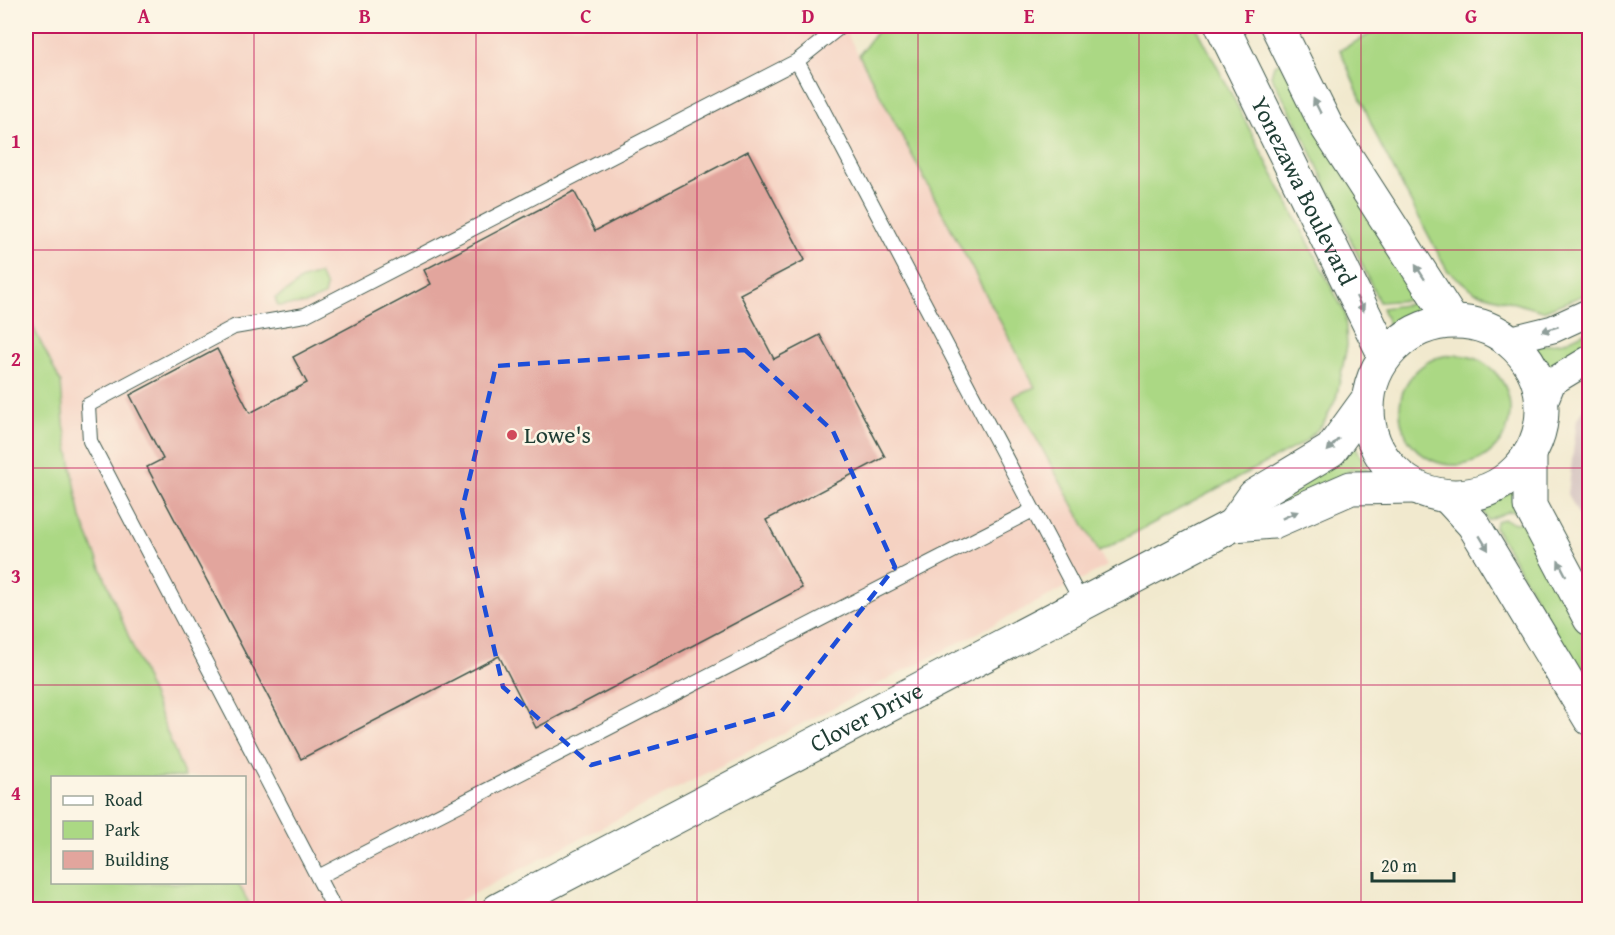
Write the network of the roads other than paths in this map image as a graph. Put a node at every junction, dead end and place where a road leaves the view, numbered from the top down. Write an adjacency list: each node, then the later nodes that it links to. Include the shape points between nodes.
1 (841, 26): 4 (lane)
2 (1222, 26): 8 (street, Yonezawa Boulevard, one-way to 8)
3 (1277, 26): 6 (street, Yonezawa Boulevard, one-way to 3, via 1327,127)
4 (797, 61): 15 (lane); 20 (lane, via 304,315 234,327 88,405 90,441)
5 (1590, 312): 7 (street, one-way to 7, via 1553,329)
6 (1452, 321): 7 (street, via 1492,329); 8 (street, via 1426,326 1403,338)
7 (1509, 340): 11 (street, via 1526,357 1537,378)
8 (1385, 357): 10 (street)
9 (1590, 359): 11 (street, via 1552,382)
10 (1368, 399): 13 (street, via 1369,425 1378,450 1393,471); 16 (street, one-way to 16, via 1331,450 1254,496)
11 (1542, 407): 12 (street, via 1541,429)
12 (1530, 454): 14 (street, via 1509,478 1480,493); 18 (street, one-way to 12, via 1530,506)
13 (1415, 487): 14 (street); 16 (street, one-way to 13, via 1273,522 1351,488)
14 (1448, 497): 19 (street, one-way to 19, via 1473,524)
15 (1033, 510): 17 (lane); 20 (lane)
16 (1233, 525): 17 (street, Clover Drive)
17 (1083, 604): 22 (street, Clover Drive)
18 (1590, 620)
19 (1590, 719)
20 (318, 877): 21 (lane)
21 (335, 909)
22 (498, 909)

